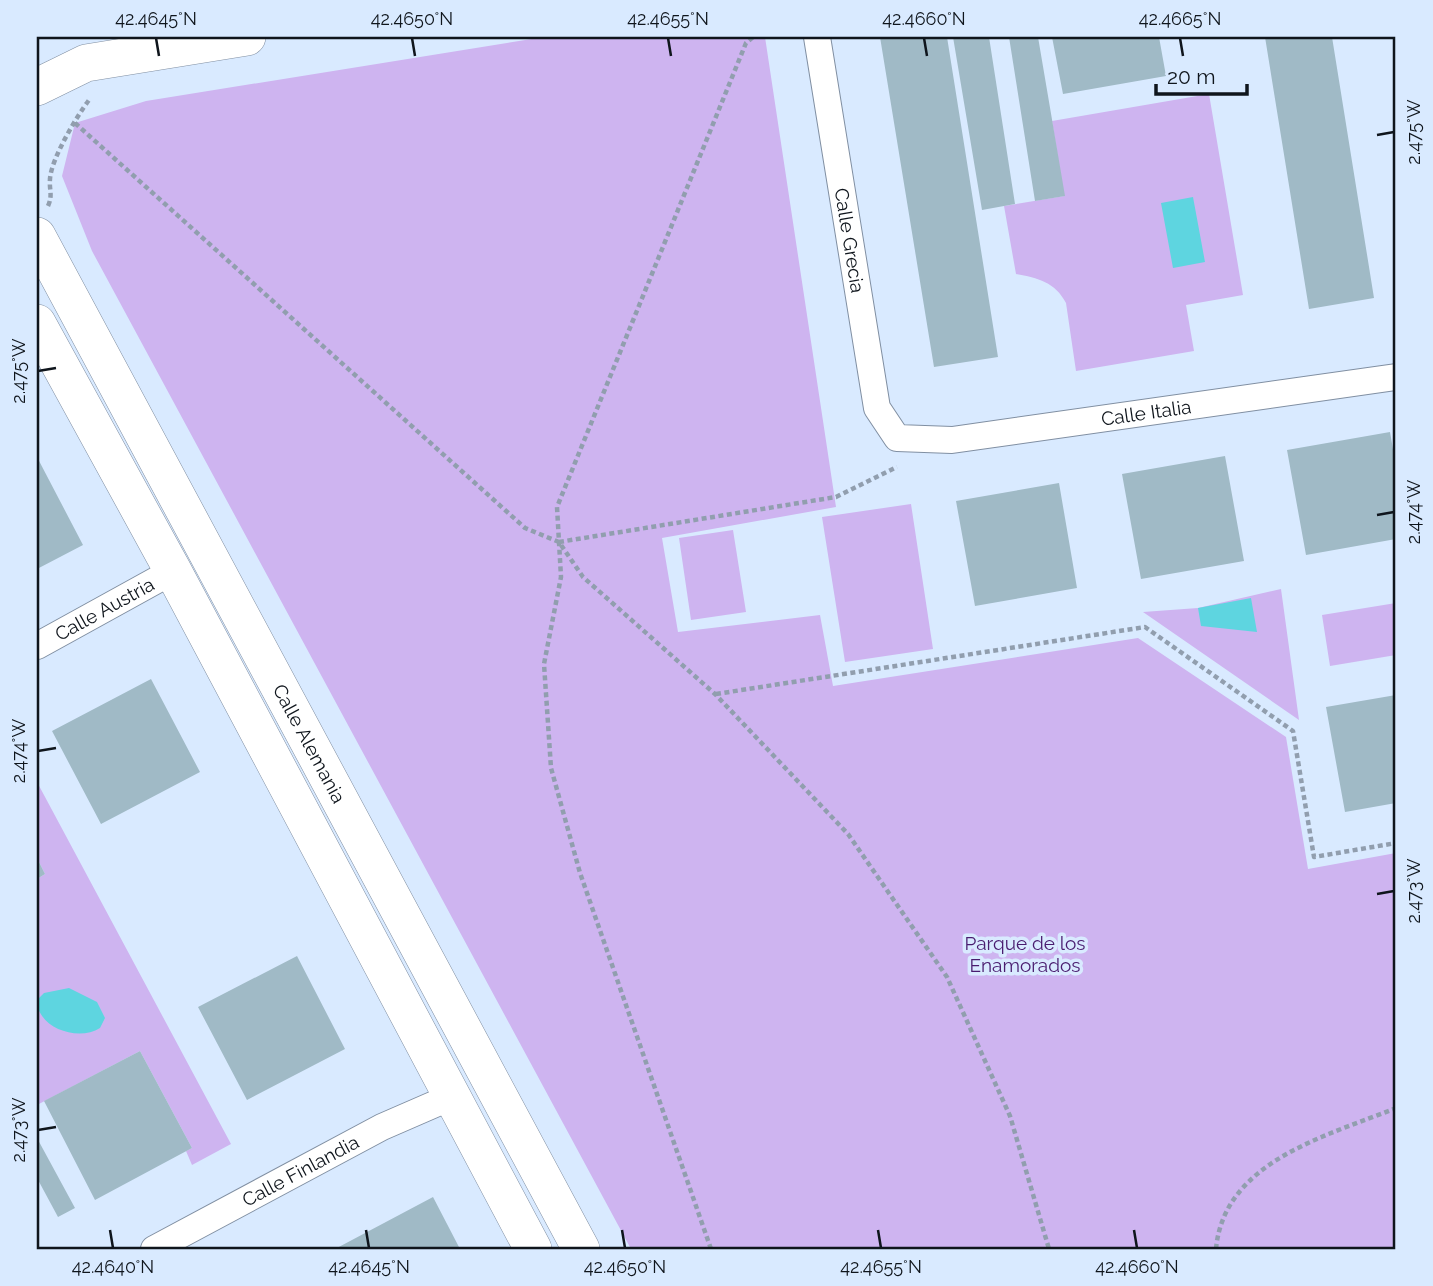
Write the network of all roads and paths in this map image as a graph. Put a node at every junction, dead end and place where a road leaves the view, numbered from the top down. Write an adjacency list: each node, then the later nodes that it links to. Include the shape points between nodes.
1 (247, 37): 4 (main road, via 86,63)
2 (753, 37): 11 (path, via 746,43 558,507)
3 (817, 37): 10 (street, Calle Grecia, via 877,408)
4 (37, 87)
5 (95, 96): 6 (path)
6 (75, 123): 7 (path, via 53,164 52,196); 11 (path, via 525,528)
7 (42, 222): 20 (main road, Calle Alemania)
8 (37, 323): 12 (main road, Calle Alemania)
9 (1396, 377): 10 (street, Calle Italia)
10 (901, 450): 11 (path, via 835,497)
11 (559, 542): 14 (path, via 583,577); 21 (path, via 561,577 544,664 551,768 580,873)
12 (173, 571): 13 (street, Calle Austria); 16 (main road, Calle Alemania)
13 (37, 646)
14 (715, 694): 15 (path, via 1145,626 1293,731 1314,857); 22 (path, via 848,834 947,977 1010,1116)
15 (1396, 843)
16 (451, 1097): 18 (street, Calle Finlandia, via 383,1127); 19 (main road, Calle Alemania)
17 (1396, 1108): 23 (path, via 1267,1165 1233,1196 1217,1231)
18 (153, 1249)
19 (533, 1249)
20 (581, 1249)
21 (711, 1249)
22 (1049, 1249)
23 (1216, 1249)

